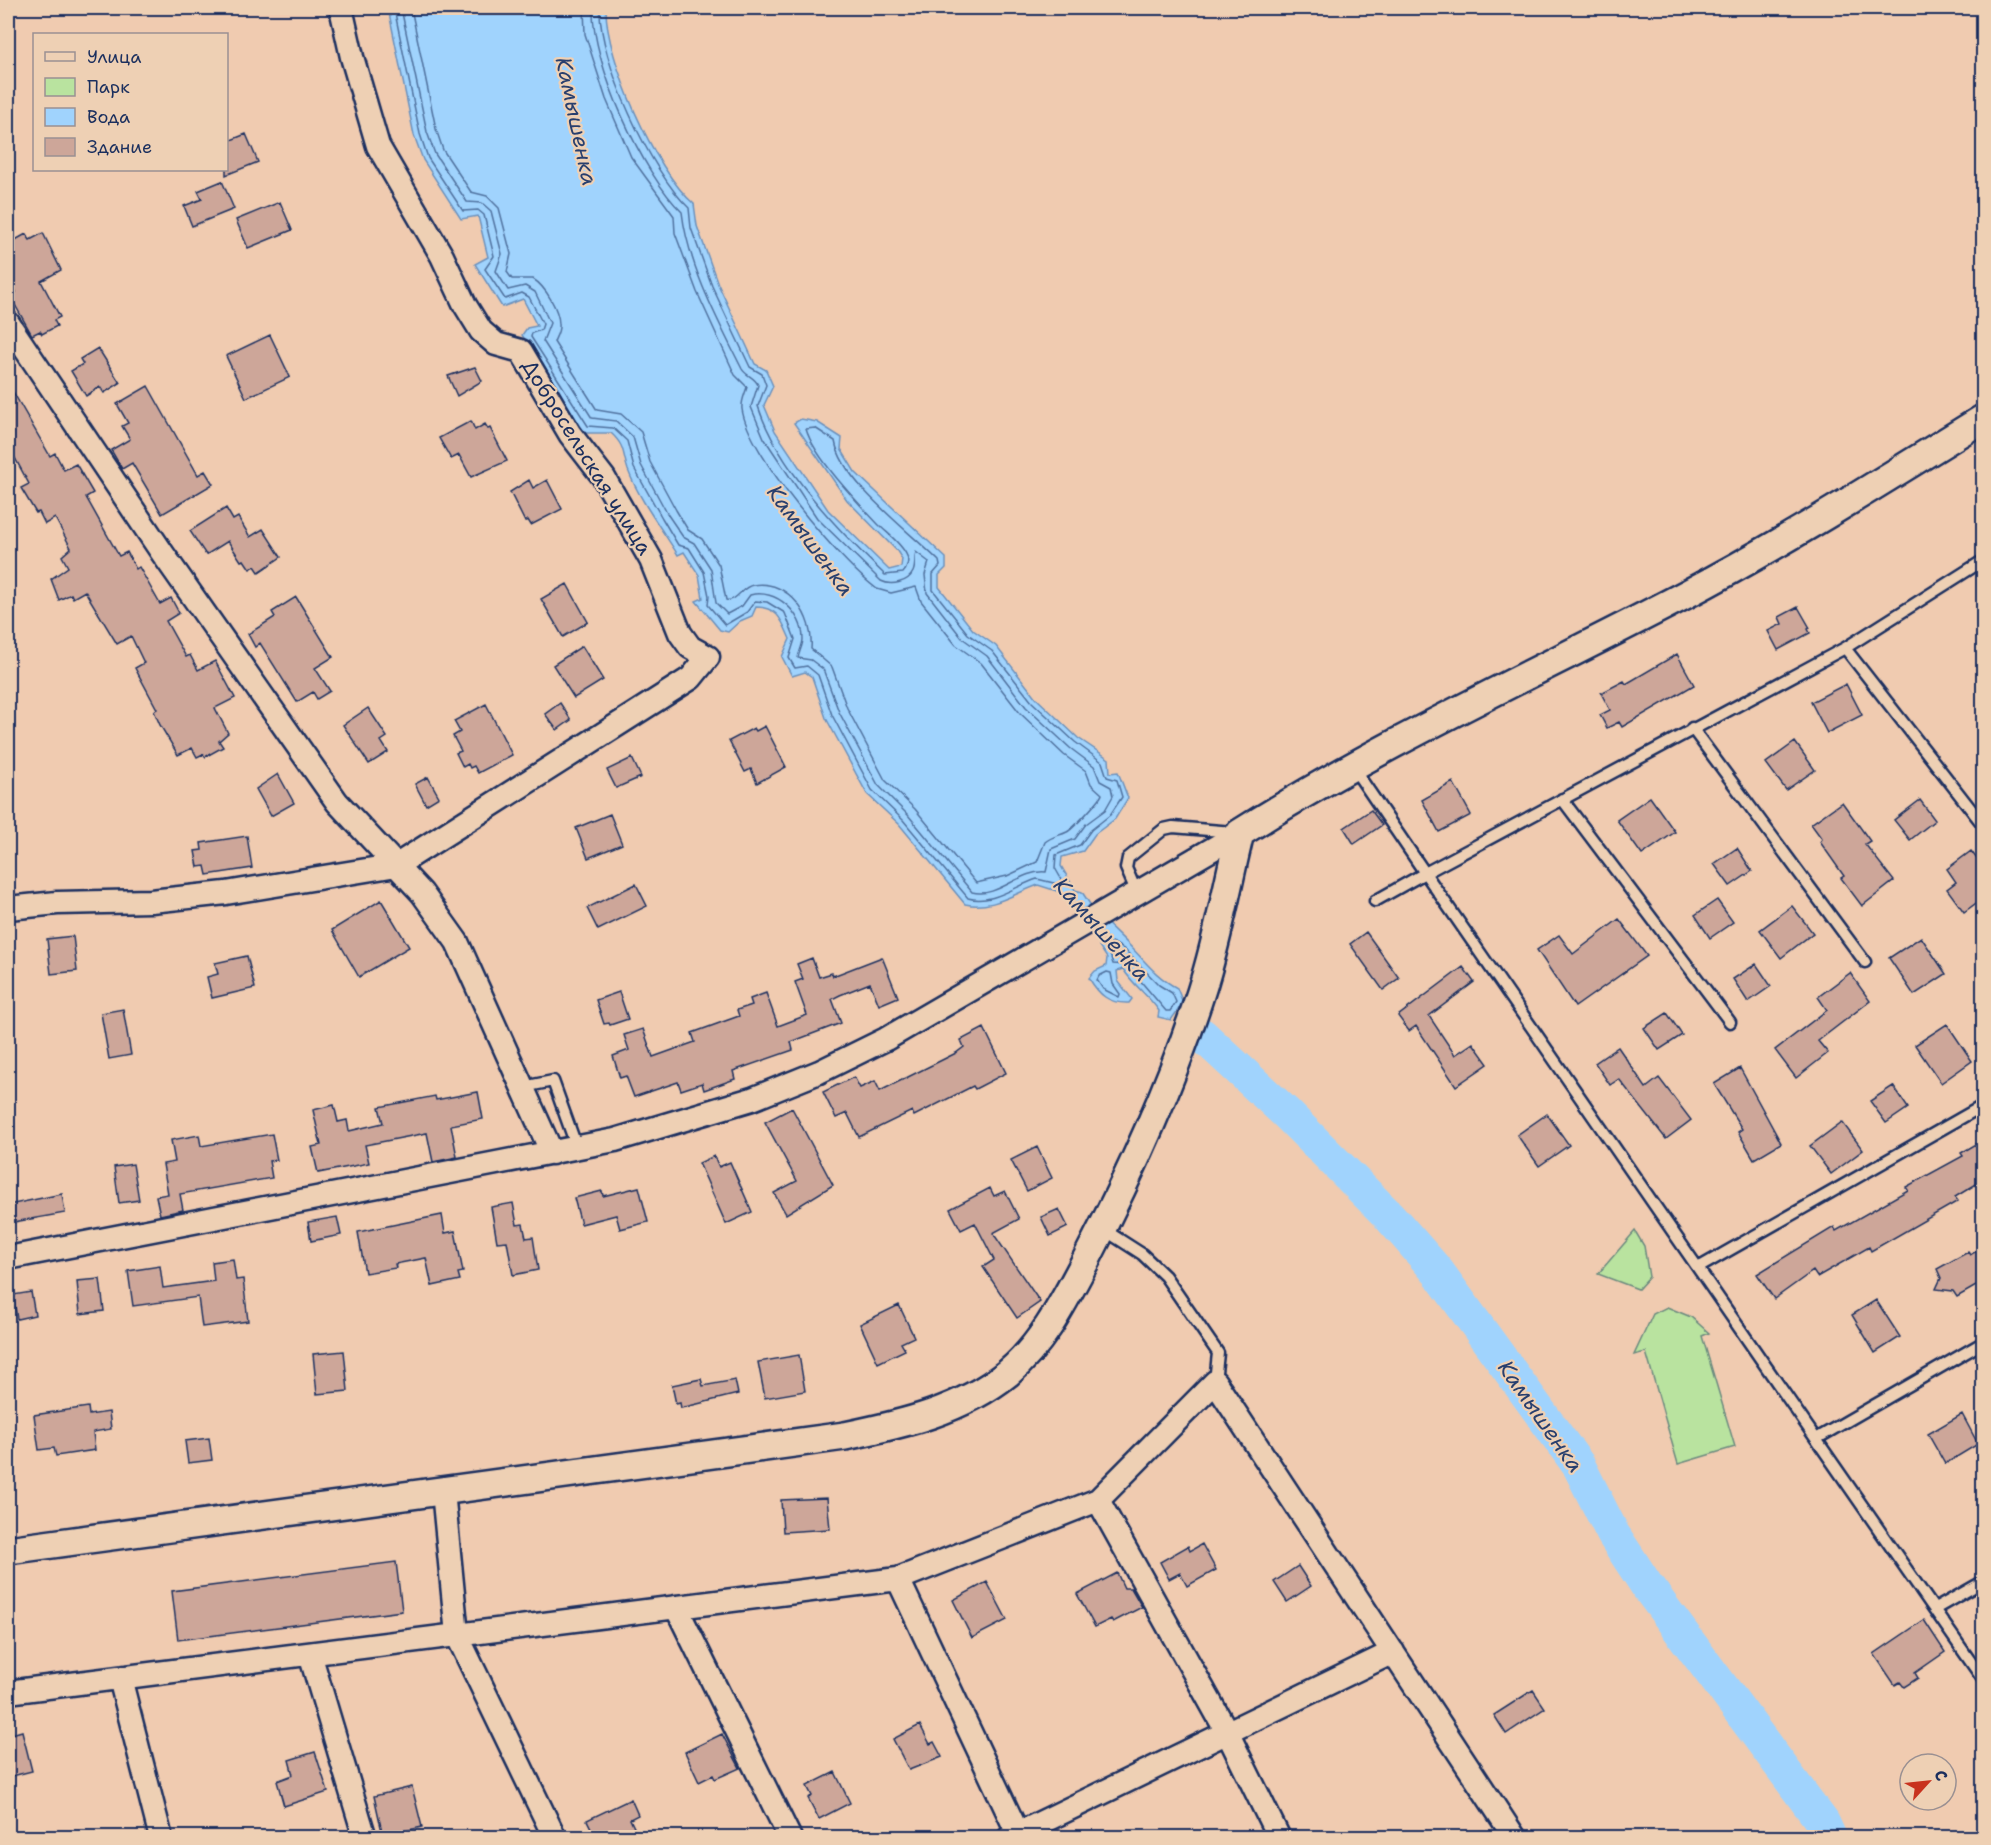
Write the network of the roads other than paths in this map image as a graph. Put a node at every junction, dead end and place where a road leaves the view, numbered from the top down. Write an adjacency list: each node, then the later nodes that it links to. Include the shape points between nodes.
1 (341, 8): 11 (street, Добросельская улица, via 378,146 442,255 465,305 481,331 496,344 521,351 570,434 604,478 651,560 680,633 690,647 708,657 691,678)
2 (8, 323): 11 (street, via 337,802)
3 (1983, 418): 7 (street, via 1751,559)
4 (1983, 560): 5 (lane)
5 (1845, 648): 6 (lane); 9 (lane)
6 (1692, 728): 8 (lane); 16 (lane)
7 (1352, 766): 10 (street); 12 (lane)
8 (1562, 799): 12 (lane); 17 (lane)
9 (1983, 826)
10 (1240, 833): 13 (street); 13 (lane, via 1164,829 1128,858 1126,868); 22 (street, via 1201,991 1144,1137)
11 (397, 864): 15 (street, via 226,893); 18 (street, via 441,916 457,942)
12 (1425, 873): 14 (lane); 24 (lane)
13 (1137, 893): 20 (street, via 886,1039 819,1072 752,1099 656,1129)
14 (1375, 900)
15 (8, 908)
16 (1865, 962)
17 (1730, 1022)
18 (523, 1087): 20 (lane, via 553,1081); 21 (street)
19 (1983, 1105): 24 (lane)
20 (577, 1148): 21 (street)
21 (552, 1153): 23 (street)
22 (1102, 1228): 26 (lane, via 1142,1254 1165,1276 1218,1353); 28 (street, via 1064,1301 1026,1355 992,1384 945,1409 916,1420 845,1436)
23 (8, 1258)
24 (1698, 1268): 27 (lane)
25 (1983, 1342): 27 (lane)
26 (1215, 1382): 29 (street); 36 (street)
27 (1816, 1439): 34 (lane)
28 (443, 1491): 30 (street); 35 (street)
29 (1098, 1500): 31 (street); 41 (street)
30 (8, 1550)
31 (898, 1579): 33 (street); 42 (street)
32 (1983, 1581): 34 (lane)
33 (676, 1607): 35 (street); 46 (street)
34 (1935, 1610): 39 (lane)
35 (457, 1635): 37 (street); 45 (street)
36 (1393, 1652): 41 (street); 48 (street)
37 (310, 1654): 38 (street); 44 (street)
38 (120, 1678): 40 (street); 43 (street)
39 (1983, 1681)
40 (8, 1692)
41 (1227, 1732): 42 (street); 47 (street)
42 (1015, 1836)
43 (161, 1838)
44 (364, 1838)
45 (555, 1838)
46 (790, 1838)
47 (1279, 1838)
48 (1515, 1838)

